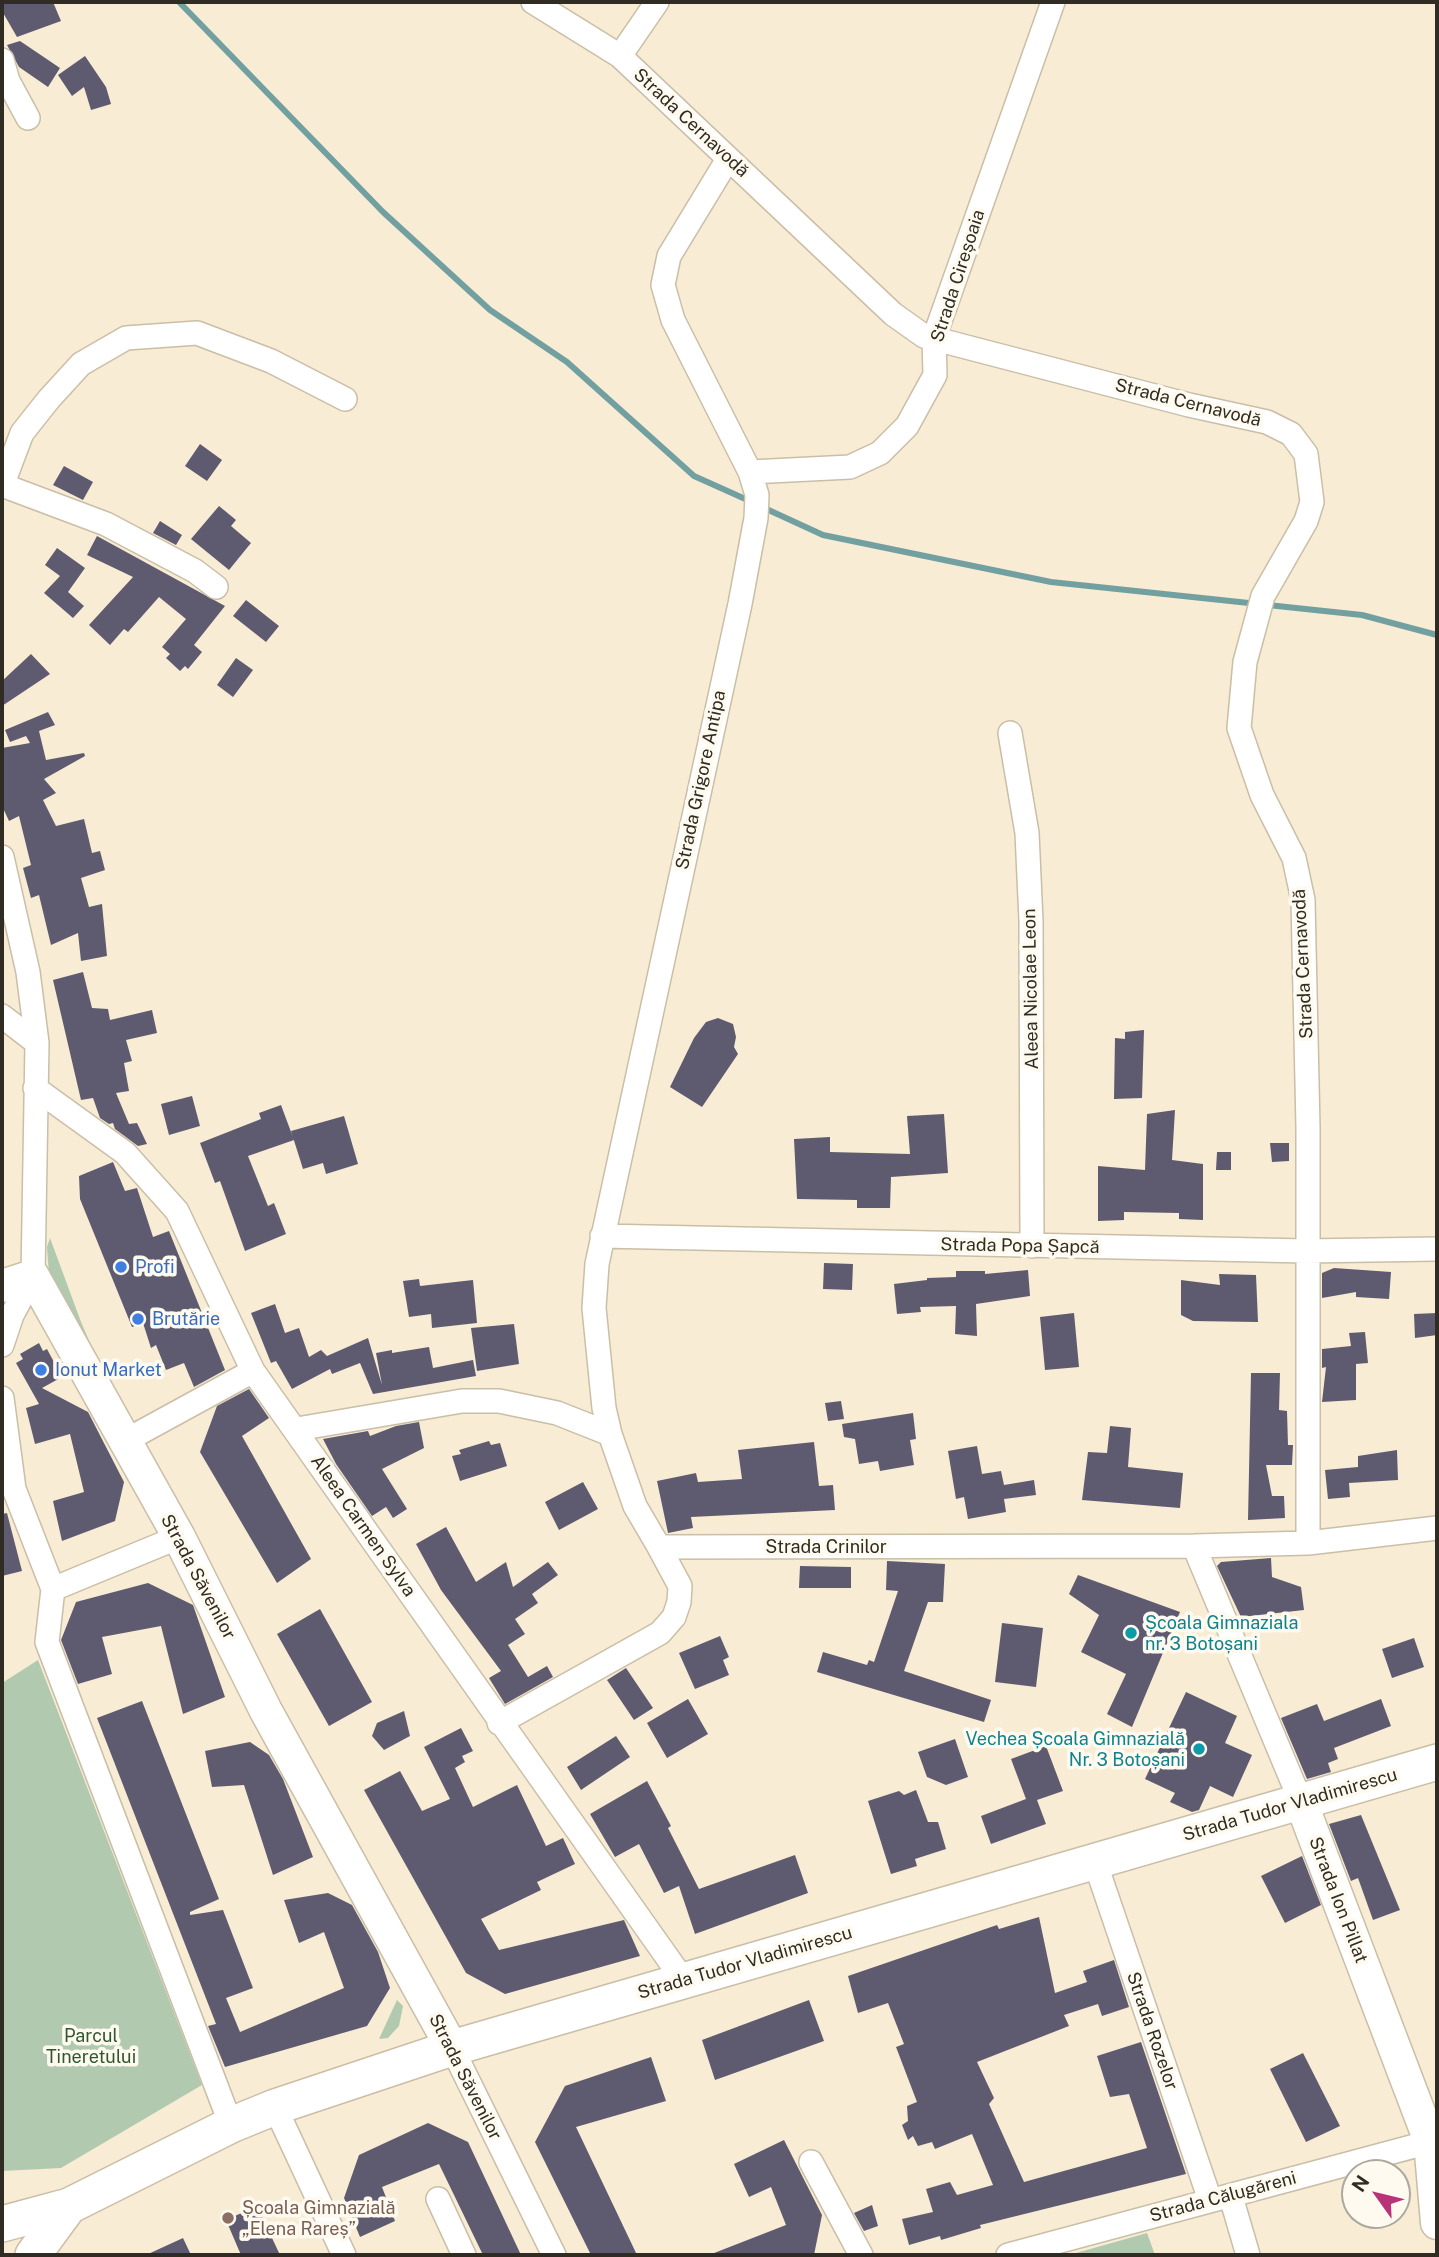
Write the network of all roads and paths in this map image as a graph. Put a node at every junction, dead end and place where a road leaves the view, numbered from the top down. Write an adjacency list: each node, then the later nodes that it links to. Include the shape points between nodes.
1 (533, 2): 4 (street, Strada Cernavodă)
2 (657, 2): 4 (street)
3 (1053, 2): 8 (street, Strada Cireșoaia)
4 (620, 56): 7 (street, Strada Cernavodă)
5 (2, 60): 6 (street)
6 (28, 118)
7 (728, 159): 8 (street, Strada Cernavodă, via 893,314); 10 (street, Strada Grigore Antipa, via 669,256 663,285 673,320)
8 (934, 338): 10 (street, Strada Cireșoaia, via 935,375 907,426 880,453 850,467); 21 (street, Strada Cernavodă, via 1266,422 1291,434 1307,454 1312,502 1307,520 1263,596 1245,662 1238,728 1262,795 1294,858 1303,901)
9 (345, 400): 11 (street, via 271,361 197,333 126,338 81,364 49,399 22,432)
10 (750, 472): 18 (street, Strada Grigore Antipa, via 757,495 756,518 740,604)
11 (2, 486): 12 (street, via 106,523)
12 (216, 587)
13 (1010, 733): 19 (street, Aleea Nicolae Leon, via 1027,833 1031,909)
14 (2, 857): 16 (street, Strada Săvenilor, via 28,972)
15 (2, 1016): 16 (street)
16 (37, 1043): 17 (street, Strada Săvenilor)
17 (35, 1088): 22 (street, Strada Săvenilor); 25 (street, Aleea Carmen Sylva, via 125,1153 177,1212)
18 (602, 1236): 19 (street, Strada Popa Șapcă); 28 (street, Strada Grigore Antipa, via 594,1308)
19 (1032, 1246): 21 (street, Strada Popa Șapcă)
20 (1437, 1249): 21 (street, Strada Popa Șapcă)
21 (1307, 1251): 33 (street, Strada Cernavodă)
22 (33, 1276): 23 (street); 24 (street); 29 (street, Strada Săvenilor)
23 (2, 1286)
24 (2, 1345)
25 (253, 1371): 27 (street, Aleea Carmen Sylva); 29 (street)
26 (2, 1398): 30 (street)
27 (297, 1429): 28 (street, via 462,1401 499,1401 557,1413); 37 (street, Aleea Carmen Sylva)
28 (610, 1434): 35 (street, via 635,1506)
29 (123, 1442): 32 (street, Strada Săvenilor)
30 (8, 1490): 36 (street)
31 (1437, 1528): 33 (street, Strada Crinilor)
32 (178, 1537): 36 (street); 42 (street, Strada Săvenilor, via 266,1711)
33 (1308, 1543): 34 (street, Strada Crinilor)
34 (1194, 1546): 35 (street, Strada Crinilor); 39 (street, Strada Ion Pillat)
35 (659, 1547): 37 (street, via 680,1586 674,1617 660,1633)
36 (53, 1589): 44 (street, via 47,1642)
37 (499, 1723): 41 (street, Aleea Carmen Sylva)
38 (1437, 1762): 39 (main road, Strada Tudor Vladimirescu)
39 (1301, 1802): 40 (main road, Strada Tudor Vladimirescu); 45 (street, Strada Ion Pillat)
40 (1095, 1862): 41 (main road, Strada Tudor Vladimirescu); 47 (street, Strada Rozelor)
41 (684, 1981): 42 (main road, Strada Tudor Vladimirescu)
42 (452, 2048): 43 (main road, Strada Tudor Vladimirescu); 57 (street, Strada Săvenilor)
43 (275, 2107): 44 (main road, Strada Tudor Vladimirescu); 55 (street)
44 (231, 2125): 49 (main road, Strada Tudor Vladimirescu)
45 (1434, 2141): 47 (street, Strada Călugăreni); 50 (street, Strada Ion Pillat)
46 (811, 2162): 58 (street)
47 (1220, 2198): 59 (street, Strada Călugăreni); 60 (street, Strada Rozelor)
48 (438, 2199): 56 (street)
49 (69, 2206): 51 (main road, Strada Tudor Vladimirescu); 54 (main road, Strada Tudor Vladimirescu)
50 (1437, 2223)
51 (2, 2224)
52 (2, 2231): 53 (main road)
53 (22, 2255)
54 (33, 2255)
55 (344, 2255)
56 (464, 2255)
57 (554, 2255)
58 (861, 2255)
59 (1008, 2255)
60 (1248, 2255)

